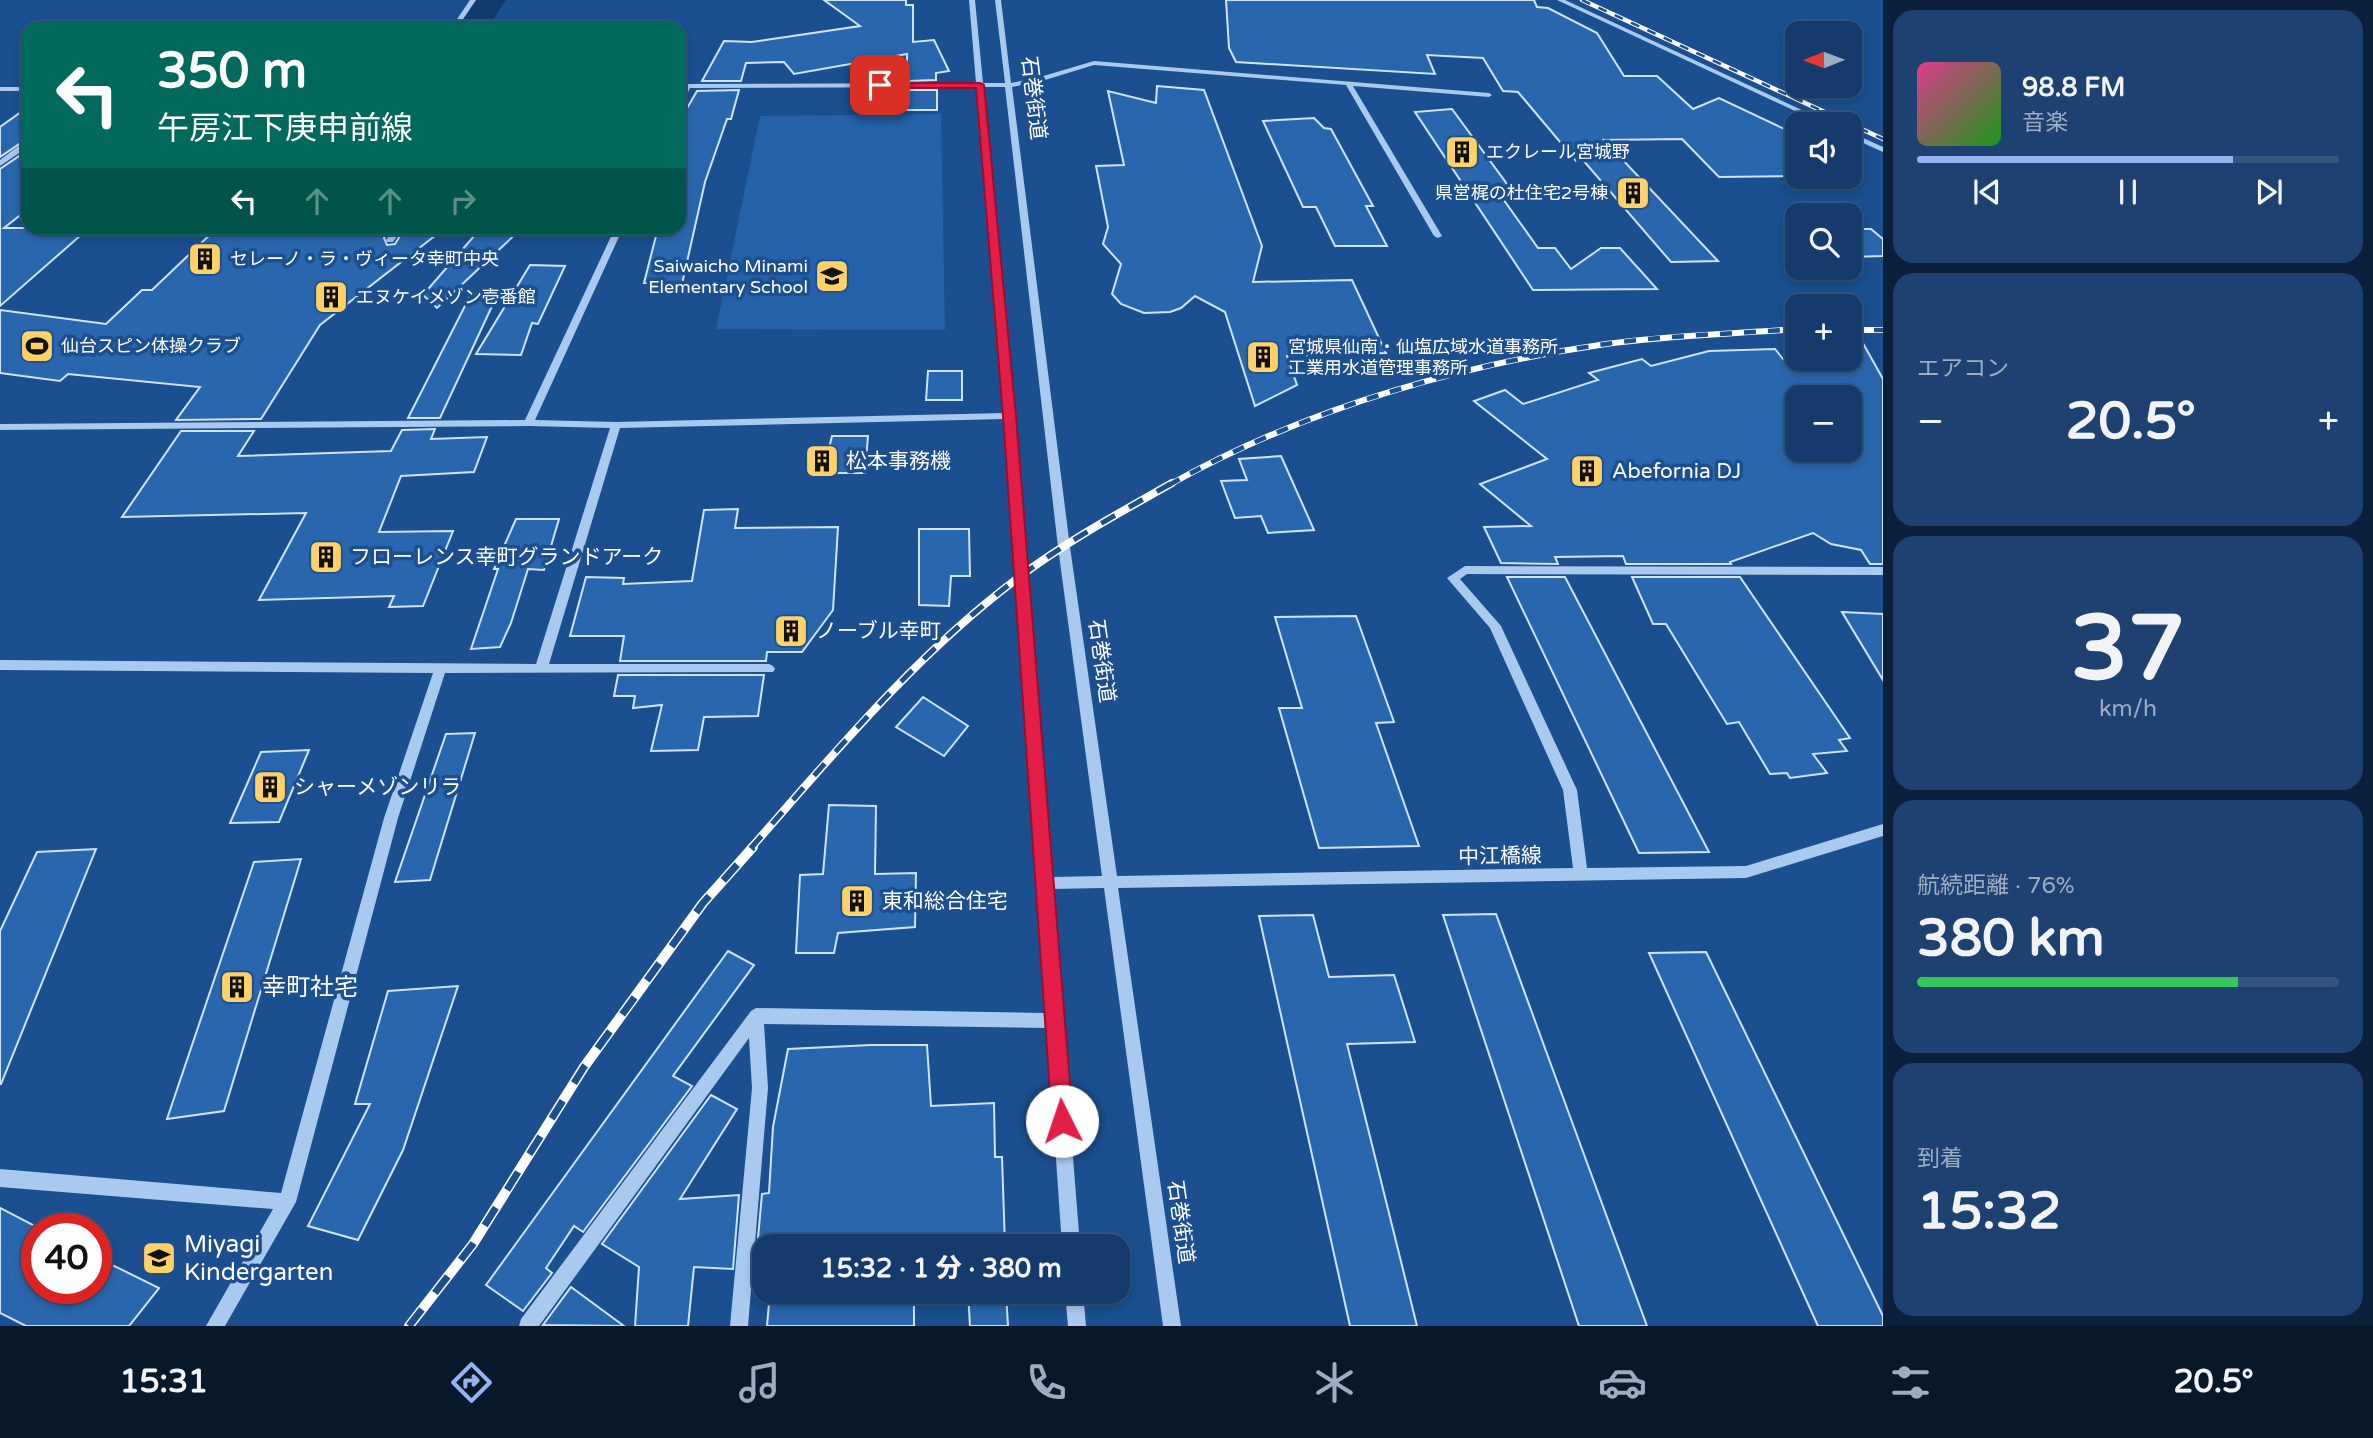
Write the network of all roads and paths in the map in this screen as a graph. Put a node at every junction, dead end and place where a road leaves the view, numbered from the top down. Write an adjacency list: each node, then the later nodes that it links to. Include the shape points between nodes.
1 (473, 0): 5 (street)
2 (972, 0): 7 (street)
3 (998, 0): 8 (street, 石巻街道)
4 (1560, 0): 14 (street)
5 (459, 21)
6 (1348, 83): 8 (street, via 1094,63 1056,77); 13 (street); 21 (street)
7 (980, 85): 8 (street); 9 (street); 23 (street)
8 (1010, 85): 35 (street, 石巻街道, via 1063,547)
9 (688, 86): 12 (street)
10 (0, 89): 11 (street)
11 (21, 89)
12 (686, 90)
13 (1489, 95)
14 (1802, 112)
15 (1862, 140): 17 (street)
16 (21, 148): 18 (street)
17 (1883, 150)
18 (0, 164)
19 (394, 235): 22 (street)
20 (616, 235): 24 (street)
21 (1438, 236)
22 (390, 240)
23 (1010, 416): 25 (street); 34 (street)
24 (529, 423): 25 (street); 26 (street)
25 (616, 425): 31 (street)
26 (0, 427)
27 (1883, 571): 33 (street, via 1465,570 1453,578 1495,626 1570,790)
28 (0, 666): 30 (street)
29 (769, 669): 31 (street)
30 (440, 670): 31 (street); 39 (street, via 391,818)
31 (541, 670)
32 (1883, 830): 33 (street, 中江橋線, via 1746,872)
33 (1581, 876): 35 (street, 中江橋線)
34 (1046, 883): 35 (street, 中江橋線); 37 (street)
35 (1111, 883): 46 (street, 石巻街道)
36 (756, 1016): 37 (street); 43 (street); 44 (street, via 760,1088)
37 (1055, 1021): 40 (street)
38 (0, 1178): 39 (street)
39 (287, 1202): 42 (street)
40 (1070, 1234)
41 (1075, 1304): 45 (street)
42 (215, 1326)
43 (528, 1326)
44 (738, 1326)
45 (1077, 1326)
46 (1172, 1326)

